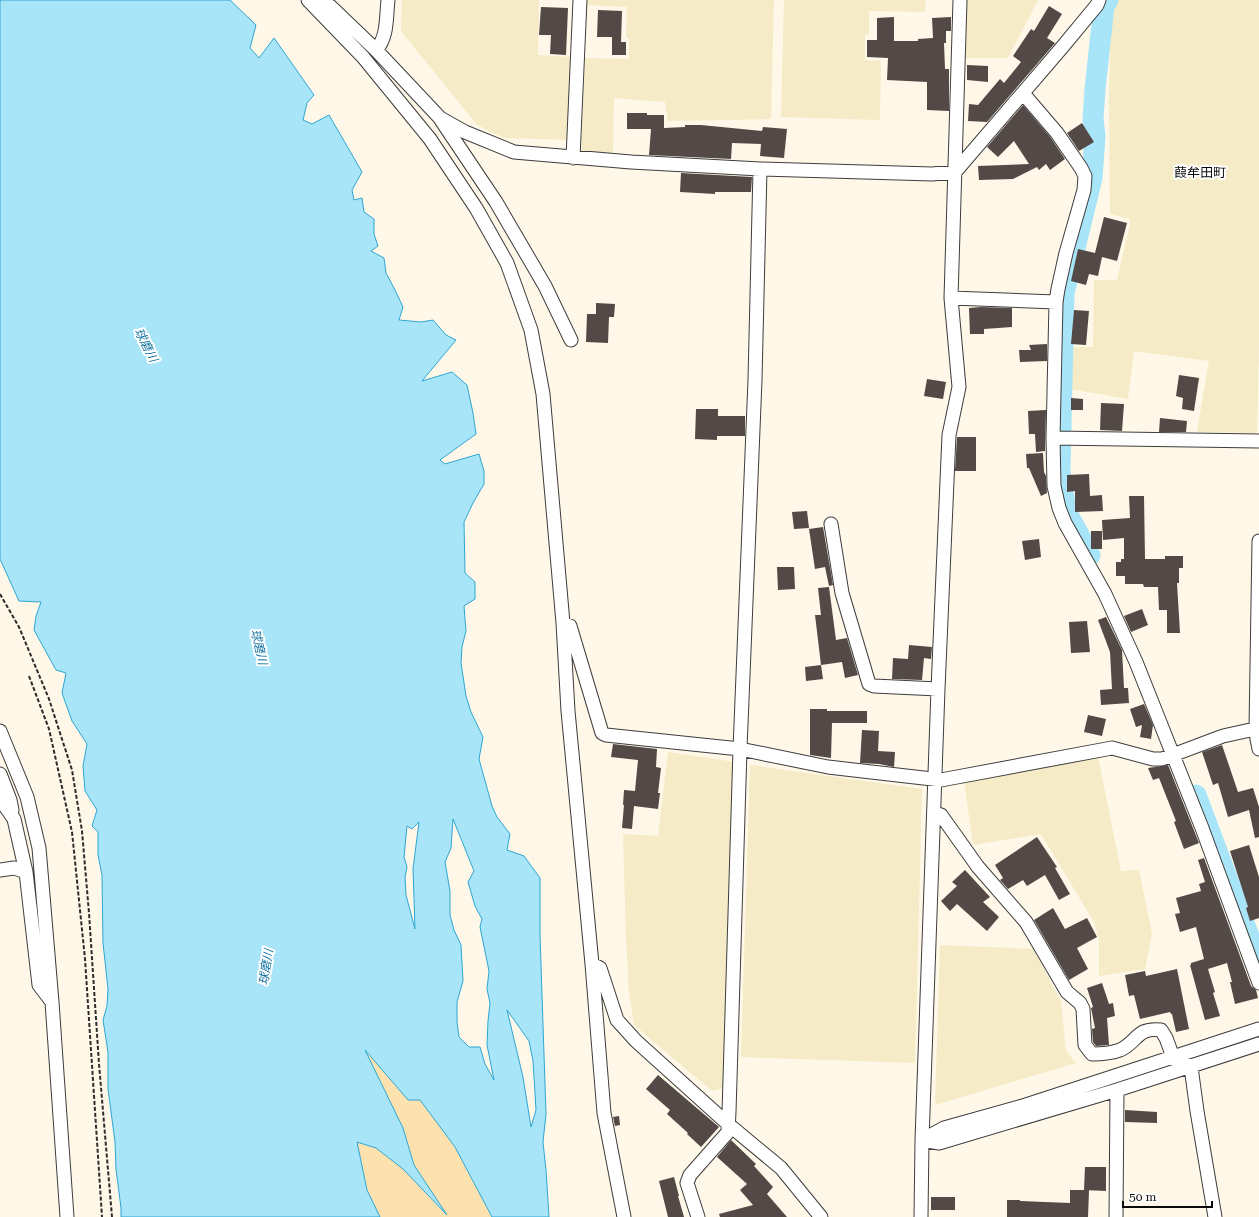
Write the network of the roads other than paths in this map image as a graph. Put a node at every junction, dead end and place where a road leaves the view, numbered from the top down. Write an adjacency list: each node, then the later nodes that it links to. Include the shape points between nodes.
1 (309, 0): 20 (street, via 363,57 430,139 476,208 507,263 531,330 543,394)
2 (318, 0): 7 (street, via 330,6)
3 (388, 0): 7 (street, via 385,32 382,44)
4 (580, 0): 10 (street)
5 (960, 0): 12 (street)
6 (1100, 0): 8 (street)
7 (376, 50): 9 (street)
8 (1022, 94): 12 (street); 14 (street, via 1057,133 1085,176 1084,190 1066,253)
9 (440, 118): 10 (street, via 465,132 514,152); 15 (street, via 496,202 545,286)
10 (573, 158): 11 (street)
11 (760, 169): 12 (street, via 932,174); 25 (street, via 755,380)
12 (955, 172): 13 (street)
13 (951, 298): 14 (street); 22 (street, via 959,387 949,435)
14 (1056, 302): 16 (street)
15 (571, 340)
16 (1054, 438): 17 (street); 27 (street, via 1054,486 1059,508 1105,594)
17 (1259, 441)
18 (831, 524): 22 (street, via 842,593 869,684)
19 (1259, 542): 21 (street)
20 (563, 623): 25 (street, via 570,626 602,733); 35 (street, via 568,711)
21 (1258, 677): 23 (street)
22 (938, 689): 29 (street)
23 (1258, 728): 26 (street); 27 (street, via 1223,736)
24 (0, 731): 37 (street, via 27,797 39,848)
25 (740, 749): 29 (street, via 828,767); 43 (street)
26 (1259, 749)
27 (1178, 753): 29 (street, via 1154,759 1112,748); 36 (street, via 1202,828)
28 (0, 774): 32 (street)
29 (935, 780): 31 (street)
30 (2, 805): 32 (street)
31 (934, 813): 40 (street, via 941,815 978,867 1026,922 1067,992 1080,1003 1088,1051 1098,1054 1119,1050 1144,1030 1155,1029 1163,1033); 44 (street)
32 (14, 819): 34 (street)
33 (0, 870): 34 (street, via 14,868)
34 (26, 872): 37 (street, via 39,985)
35 (592, 964): 43 (street, via 600,968 617,1020 636,1041); 46 (street, via 604,1113)
36 (1259, 983)
37 (52, 1002): 45 (street)
38 (1259, 1029): 40 (street)
39 (1259, 1044): 41 (street)
40 (1173, 1057): 41 (street); 44 (street, via 1026,1105 944,1128)
41 (1191, 1067): 42 (street); 51 (street)
42 (1118, 1090): 44 (street, via 939,1143); 50 (street)
43 (728, 1124): 47 (street, via 728,1132 690,1175 687,1183); 48 (street, via 781,1168)
44 (922, 1140): 49 (street)
45 (67, 1217)
46 (624, 1217)
47 (698, 1217)
48 (820, 1217)
49 (921, 1217)
50 (1116, 1217)
51 (1215, 1217)

